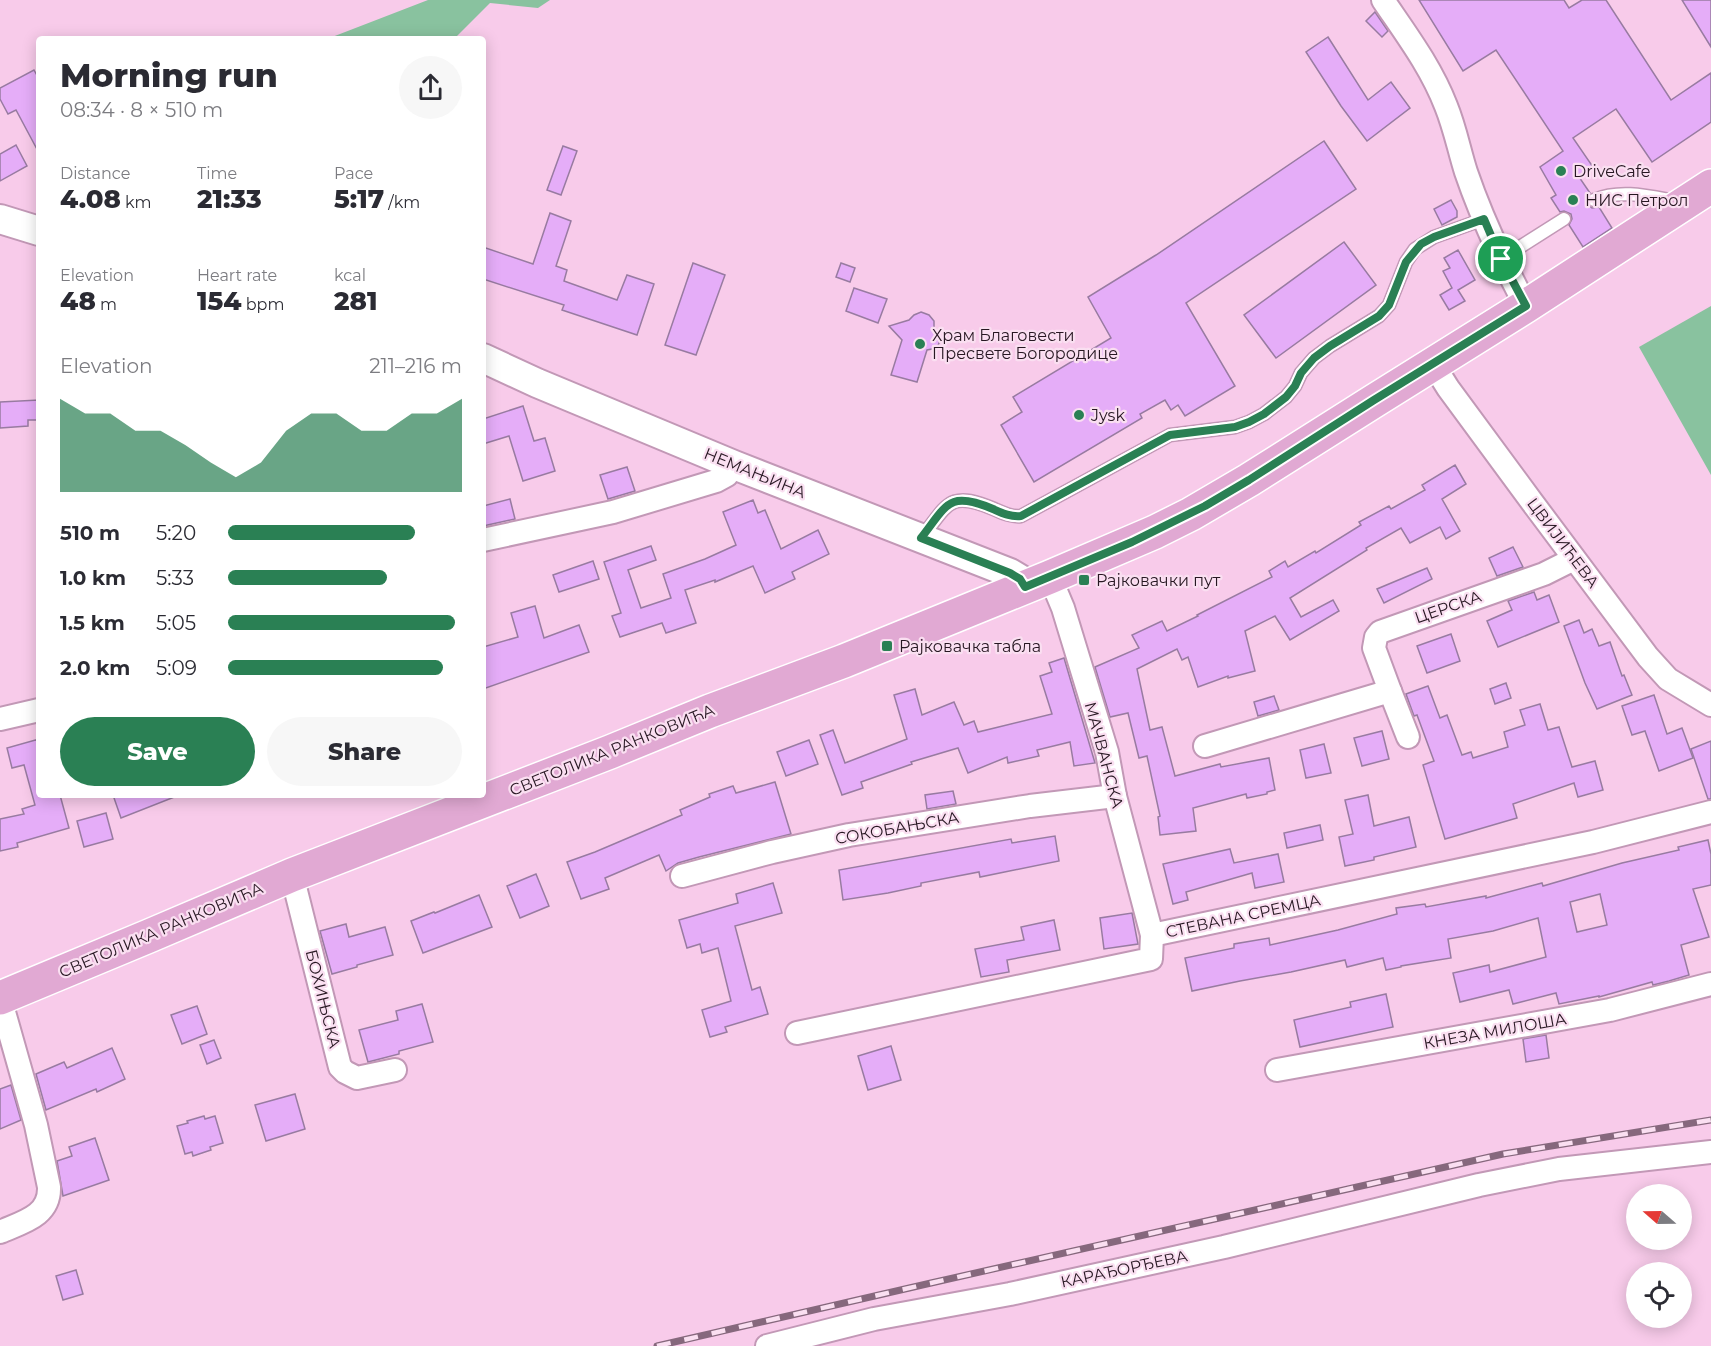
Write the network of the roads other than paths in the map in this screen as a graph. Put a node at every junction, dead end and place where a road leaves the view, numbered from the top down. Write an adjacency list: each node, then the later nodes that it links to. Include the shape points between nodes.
1 (1383, 0): 5 (street, via 1423,58 1446,105)
2 (1698, 194): 3 (lane, via 1622,194); 9 (main road, СВЕТОЛИКА РАНКОВИЋА)
3 (1594, 200)
4 (0, 219): 7 (street)
5 (1484, 219): 8 (street); 13 (lane, via 1421,244 1406,262 1389,305 1379,316 1314,358 1286,397 1256,419 1235,427 1170,435 1021,516 968,499 954,501)
6 (1564, 219): 8 (lane)
7 (36, 230)
8 (1501, 259): 9 (street)
9 (1526, 306): 11 (main road, СВЕТОЛИКА РАНКОВИЋА)
10 (486, 359): 12 (street, НЕМАЊИНА)
11 (1433, 364): 15 (street, ЦВИЈИЋЕВА); 16 (main road, СВЕТОЛИКА РАНКОВИЋА, via 1205,506)
12 (734, 465): 13 (street, НЕМАЊИНА); 14 (street, via 727,475 705,485 613,512)
13 (921, 538): 16 (street, НЕМАЊИНА, via 1020,579)
14 (486, 539)
15 (1574, 559): 17 (street, ЦЕРСКА, via 1544,574 1380,632 1374,648); 18 (street, ЦВИЈИЋЕВА, via 1662,672)
16 (1038, 582): 23 (street, МАЧВАНСКА, via 1063,608 1107,752); 25 (main road, СВЕТОЛИКА РАНКОВИЋА)
17 (1390, 691): 21 (street, ЦЕРСКА); 22 (street)
18 (1711, 705)
19 (36, 711): 20 (street)
20 (0, 719)
21 (1408, 737)
22 (1205, 746)
23 (1115, 796): 26 (street, СОКОБАЊСКА, via 849,835); 27 (street, МАЧВАНСКА)
24 (1711, 812): 27 (street, СТЕВАНА СРЕМЦА, via 1581,845)
25 (292, 875): 29 (main road, СВЕТОЛИКА РАНКОВИЋА); 31 (street, БОХИЊСКА, via 340,1066 357,1078)
26 (682, 876)
27 (1152, 935): 30 (street, СТЕВАНА СРЕМЦА, via 1151,959)
28 (1711, 984): 32 (street, КНЕЗА МИЛОША, via 1610,1010)
29 (0, 998): 34 (street, via 36,1125 49,1194 37,1214)
30 (797, 1033)
31 (395, 1070)
32 (1277, 1070)
33 (1711, 1152): 35 (street, КАРАЂОРЂЕВА, via 1559,1168 1224,1247 874,1319)
34 (0, 1232)
35 (767, 1346)

